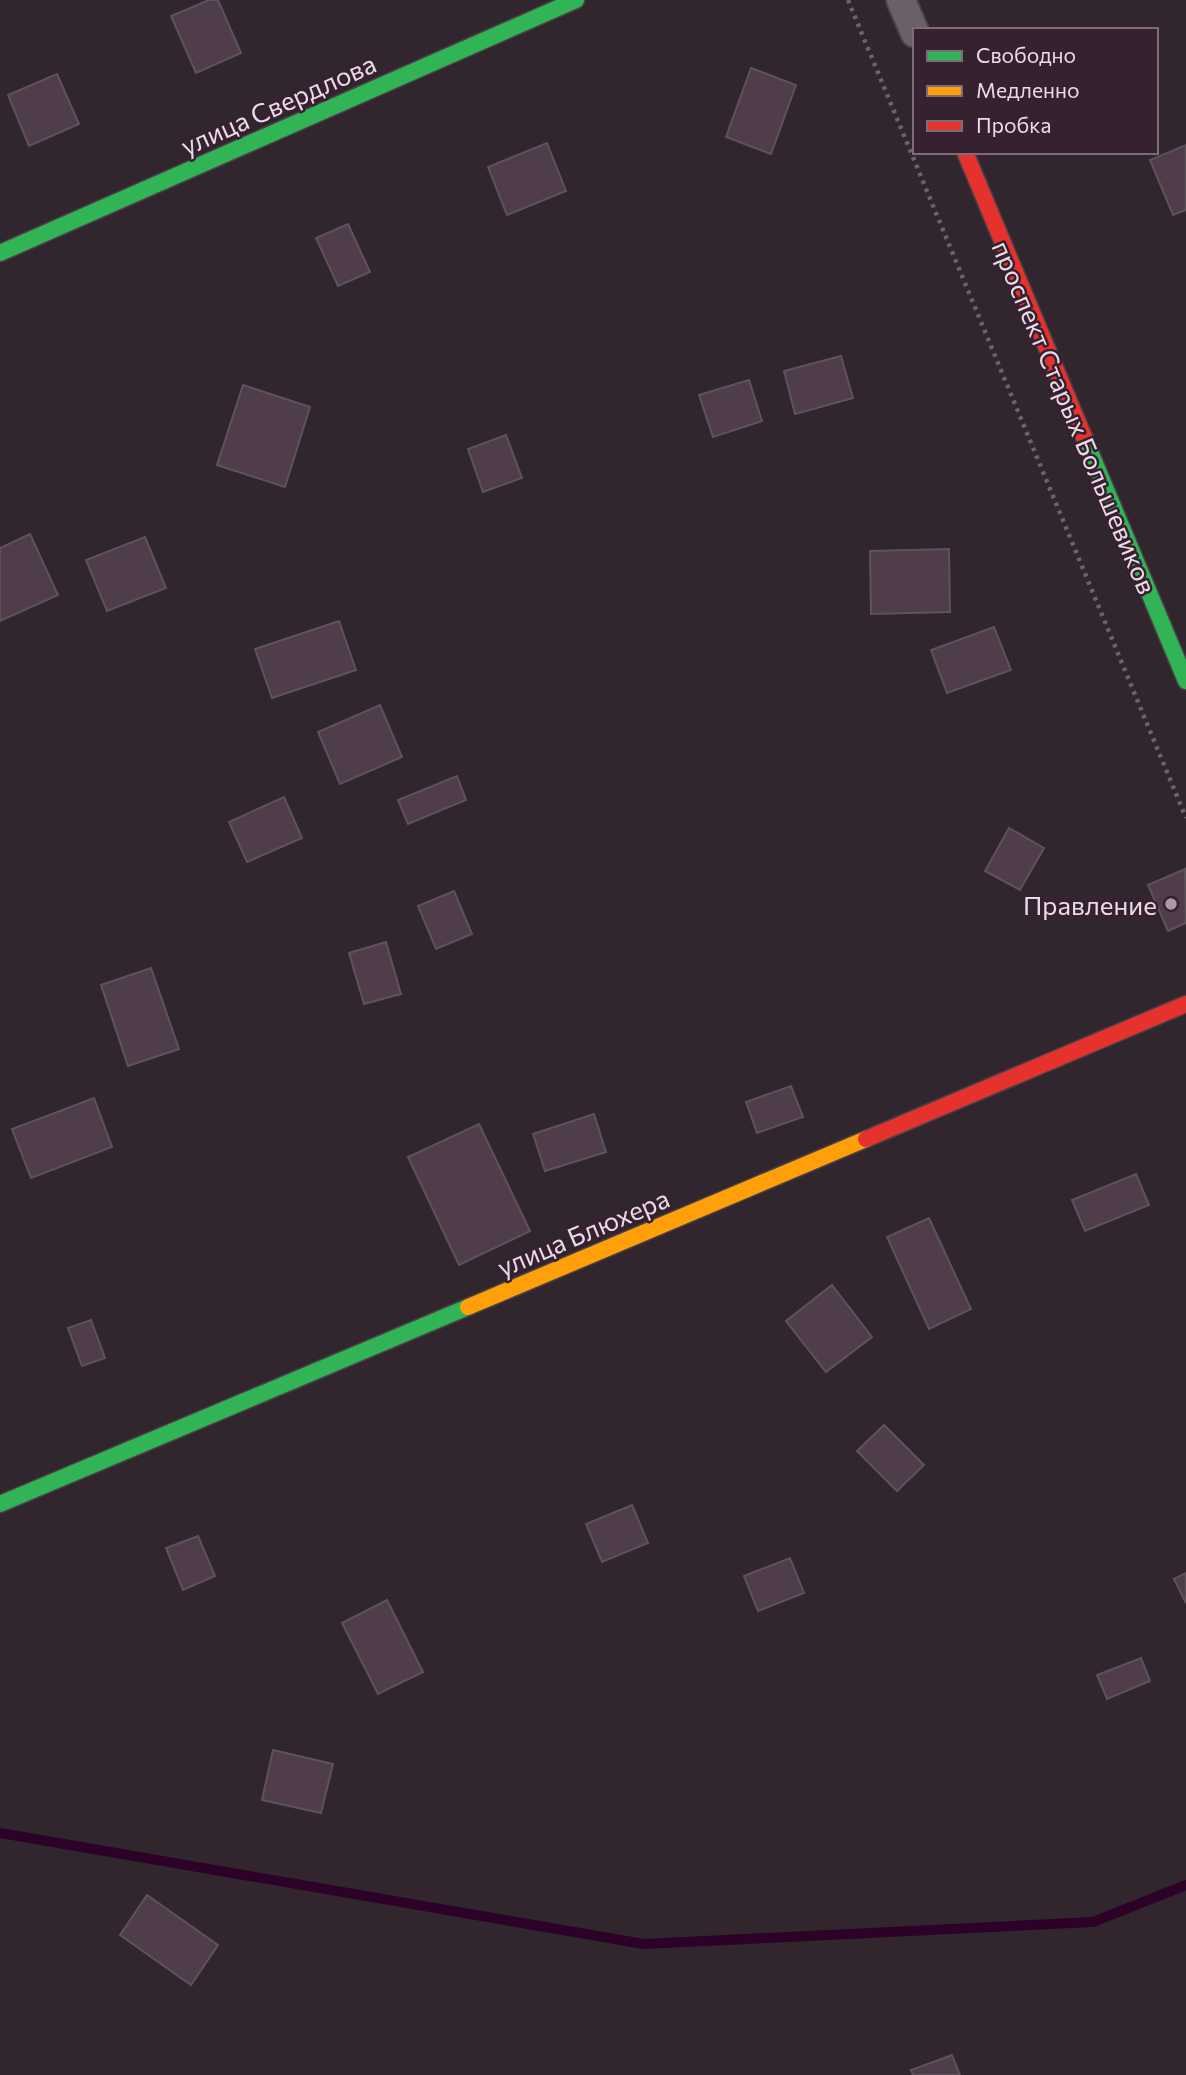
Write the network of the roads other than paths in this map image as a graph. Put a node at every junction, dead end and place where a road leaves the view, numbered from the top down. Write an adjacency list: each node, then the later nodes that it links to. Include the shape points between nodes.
1 (576, 0): 5 (street, улица Свердлова)
2 (901, 0): 3 (street)
3 (913, 28)
4 (966, 154): 6 (street, проспект Старых Большевиков)
5 (0, 253)
6 (1186, 681)
7 (1186, 1004): 8 (street, улица Блюхера)
8 (0, 1504)

